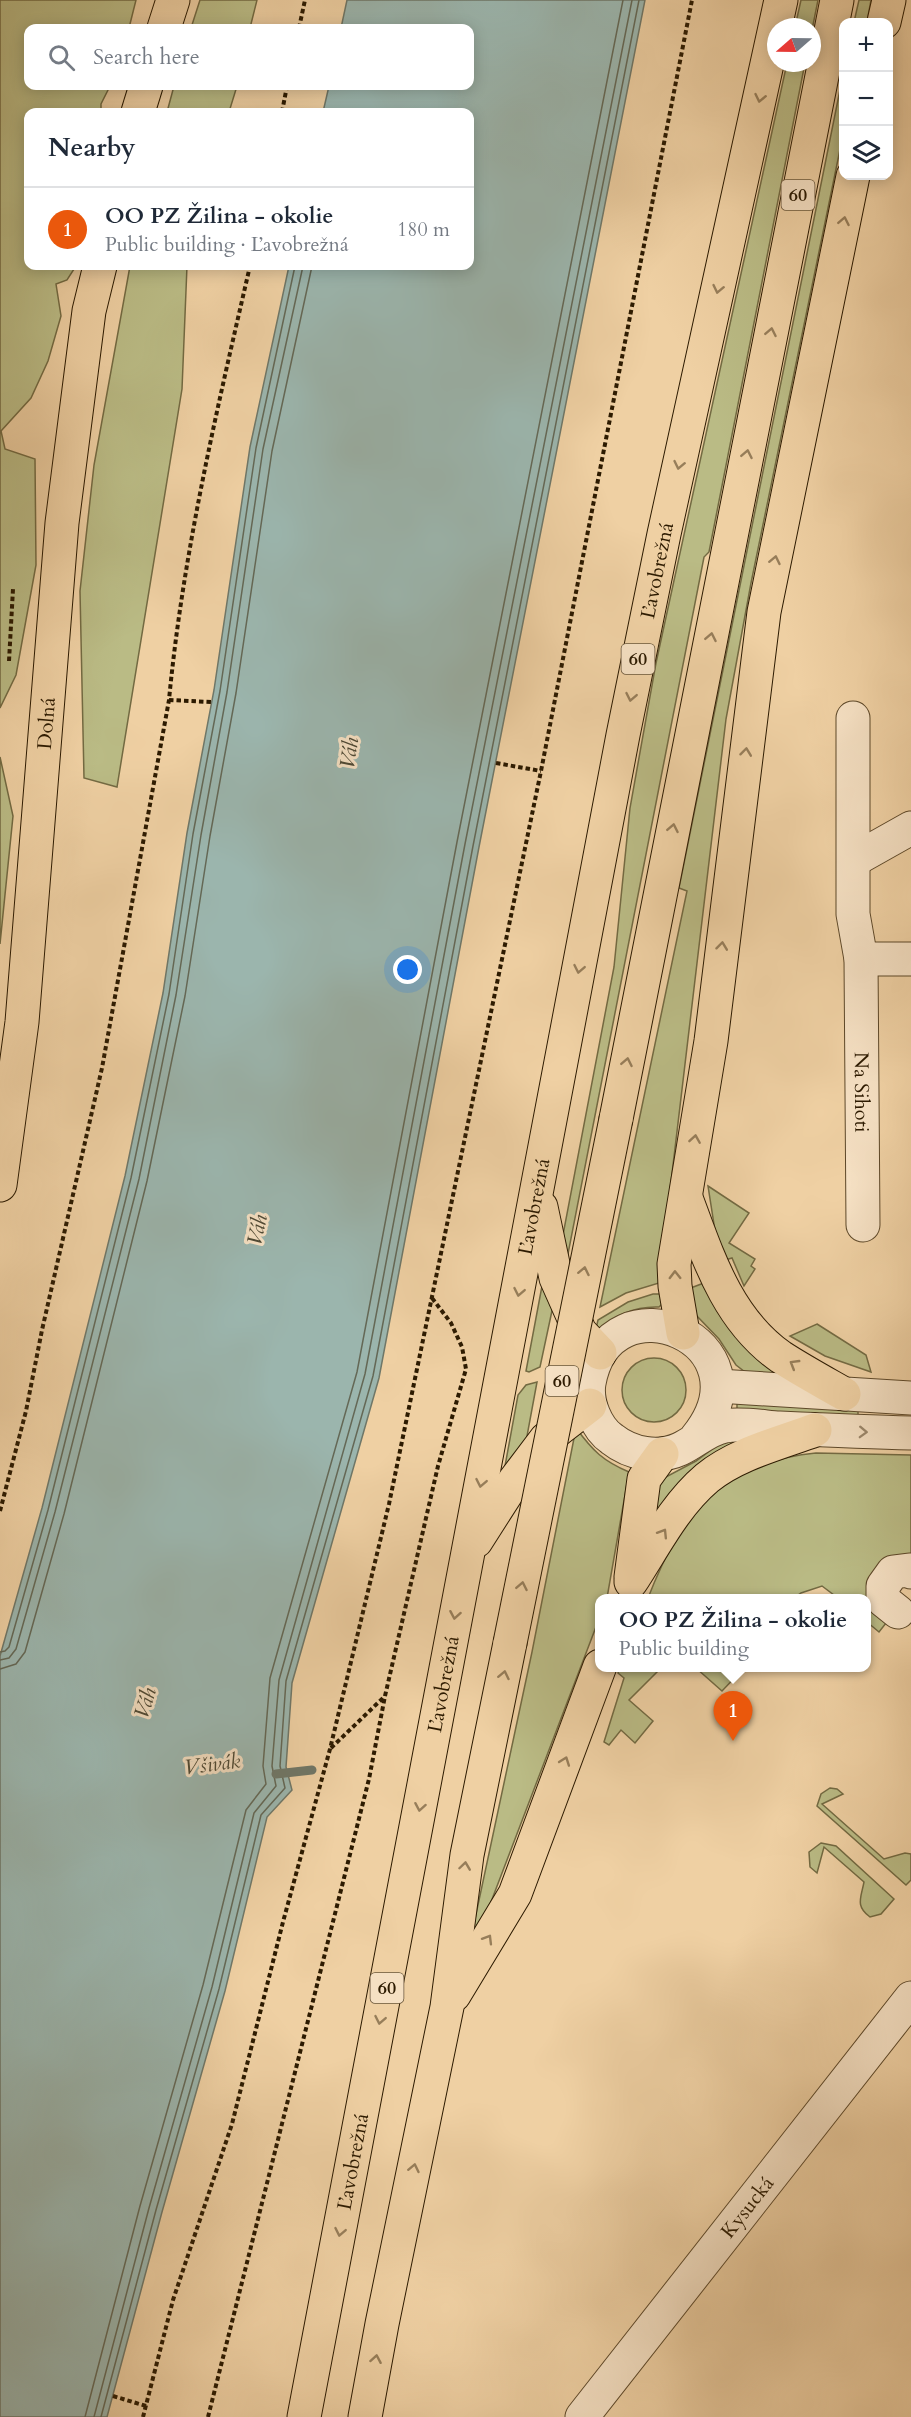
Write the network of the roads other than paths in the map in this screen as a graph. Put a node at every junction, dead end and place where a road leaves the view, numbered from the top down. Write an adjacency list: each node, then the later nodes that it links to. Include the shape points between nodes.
1 (173, 0): 6 (main road)
2 (781, 0): 17 (main road, Ľavobrežná / 60, one-way to 17, via 655,579)
3 (837, 0): 36 (main road, 60, one-way to 3, bridge, via 467,1855)
4 (888, 0): 5 (main road)
5 (885, 18)
6 (165, 24)
7 (145, 90): 8 (main road)
8 (139, 108)
9 (852, 180): 18 (main road, one-way to 9, via 711,1041 764,612)
10 (99, 270): 16 (main road, Dolná, via 89,311 62,524 22,1022)
11 (853, 718): 13 (street, Na Sihoti)
12 (911, 828): 13 (street)
13 (854, 860): 14 (street, Na Sihoti, via 853,914)
14 (861, 959): 15 (street); 19 (street, Na Sihoti)
15 (911, 959)
16 (0, 1185)
17 (538, 1193): 21 (main road, via 556,1278 580,1332); 30 (main road, Ľavobrežná / 60, one-way to 30)
18 (686, 1197): 20 (main road, one-way to 18, via 674,1264); 23 (main road, one-way to 18, via 780,1356 731,1306 714,1273)
19 (862, 1225)
20 (683, 1332): 21 (street, via 666,1326 629,1329); 22 (street, via 707,1354)
21 (600, 1353): 25 (street, via 588,1387)
22 (718, 1386): 23 (street); 28 (street, via 709,1423)
23 (844, 1394): 24 (street)
24 (911, 1398)
25 (590, 1405): 29 (street, via 609,1438 644,1454); 30 (main road, via 546,1439)
26 (815, 1430): 27 (street, one-way to 27); 28 (street, via 725,1426); 32 (main road, one-way to 26, via 681,1505 707,1478 736,1460)
27 (911, 1433)
28 (696, 1438): 29 (street, via 681,1449)
29 (662, 1454): 32 (main road, via 644,1479)
30 (466, 1558): 37 (main road, Ľavobrežná / 60, one-way to 37)
31 (911, 1572): 33 (street, via 893,1572 883,1586 883,1600)
32 (628, 1590)
33 (898, 1612)
34 (598, 1672): 36 (main road, one-way to 34, via 515,1894)
35 (911, 1998): 39 (street, Kysucká)
36 (447, 2007): 38 (main road, 60, one-way to 36)
37 (304, 2417)
38 (365, 2417)
39 (582, 2417)

